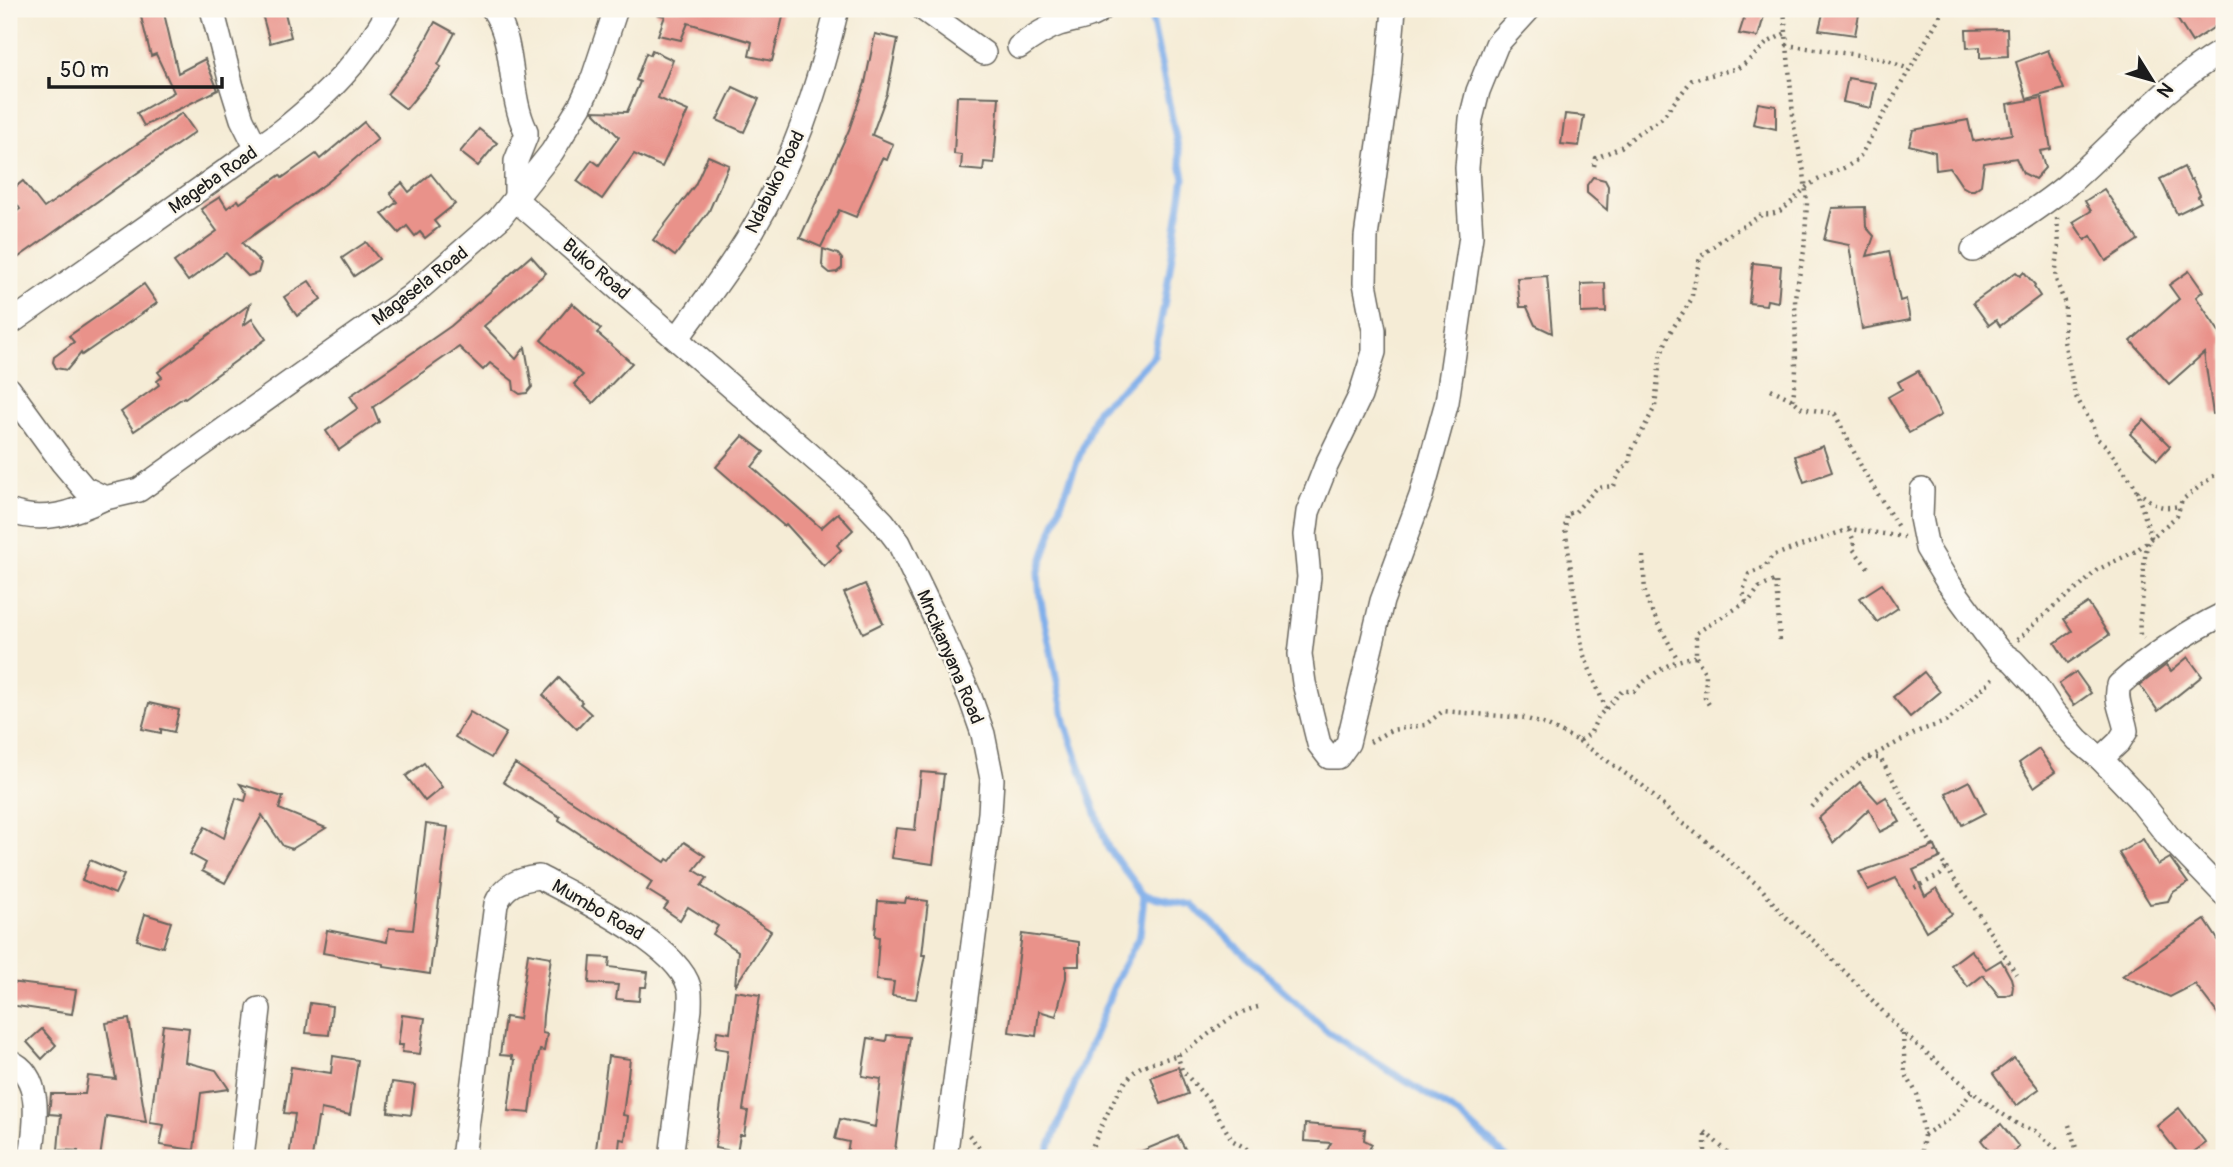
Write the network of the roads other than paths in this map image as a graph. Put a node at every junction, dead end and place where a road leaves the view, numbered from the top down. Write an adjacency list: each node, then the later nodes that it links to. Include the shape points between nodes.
1 (212, 9): 13 (street, via 242,119)
2 (390, 9): 13 (street, Mageba Road, via 371,43 323,98)
3 (493, 9): 14 (street, via 507,39 514,96 526,131 516,161)
4 (616, 9): 14 (street, Magasela Road, via 580,106)
5 (836, 9): 17 (street, Ndabuko Road, via 815,92 774,191 730,266)
6 (923, 9): 12 (street)
7 (1102, 9): 10 (street, via 1059,24)
8 (1394, 9): 9 (street, via 1366,237 1365,284 1374,352 1360,396 1308,512 1305,535 1309,577 1300,654 1320,744 1329,757 1338,757 1348,743 1382,601 1421,496 1447,402 1471,236 1466,168 1478,92 1497,44)
9 (1529, 9)
10 (1019, 47)
11 (2224, 50): 15 (street, via 2161,95 2065,187)
12 (984, 53)
13 (257, 149): 16 (street, Mageba Road)
14 (516, 200): 17 (street, Buko Road); 20 (street, Magasela Road, via 411,296 139,489)
15 (1973, 250)
16 (9, 324)
17 (677, 339): 31 (street, Mncikanyana Road, via 883,522 899,543 935,618 983,734 992,779 990,813)
18 (9, 389): 20 (street, via 78,483)
19 (1922, 490): 23 (street, via 1927,548 1947,581 2054,713)
20 (105, 498): 21 (street, via 53,516)
21 (9, 511)
22 (2224, 614): 23 (street, via 2185,634 2119,685 2126,731)
23 (2101, 759): 24 (street)
24 (2224, 894)
25 (259, 1009): 28 (street)
26 (9, 1060): 27 (street, via 27,1076 34,1094)
27 (31, 1158)
28 (242, 1158)
29 (463, 1158): 30 (street, Mumbo Road, via 496,904 500,895 520,880 539,877 646,936 690,987)
30 (671, 1158)
31 (945, 1158)

